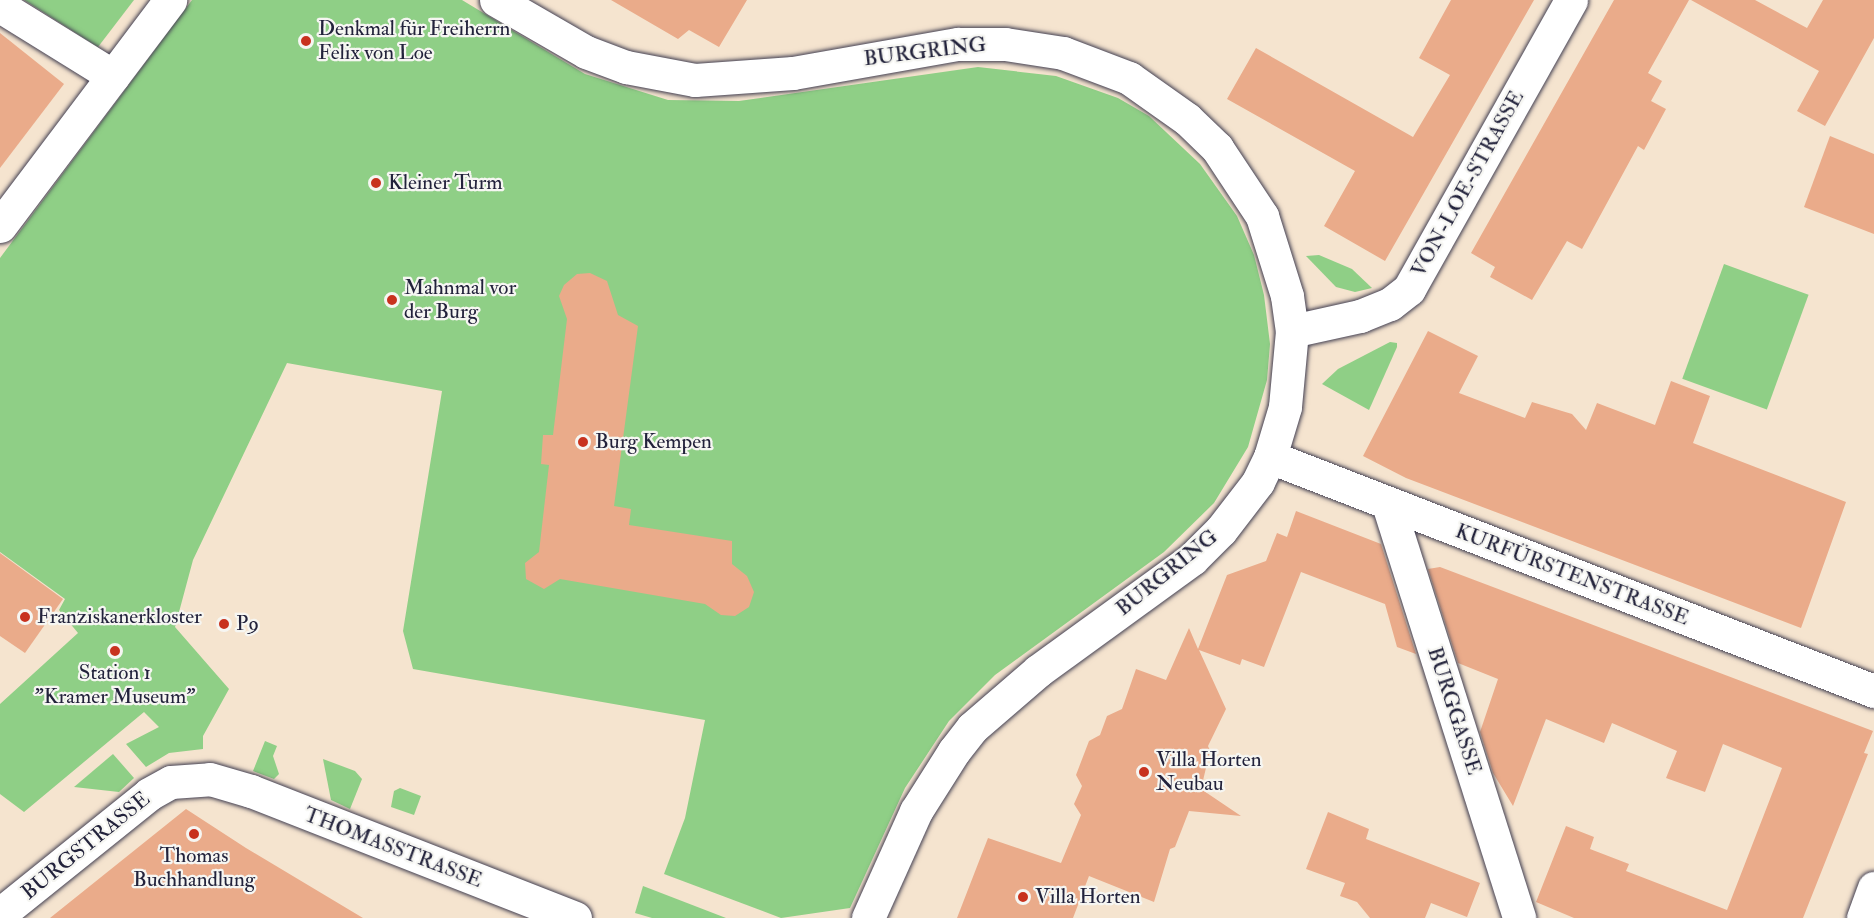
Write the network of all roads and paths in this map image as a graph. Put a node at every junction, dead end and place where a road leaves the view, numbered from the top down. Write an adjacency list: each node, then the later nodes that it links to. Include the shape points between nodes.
1 (170, 0): 5 (street)
2 (496, 0): 7 (street, BURGRING, via 586,52 627,67 695,80 793,73 958,44 1033,47 1097,64 1161,97 1217,148 1239,178 1262,216 1276,255)
3 (1571, 0): 7 (street, VON-LOE-STRASSE, via 1409,289 1390,304 1360,316)
4 (0, 6): 5 (street)
5 (113, 76): 6 (street)
6 (0, 226)
7 (1292, 331): 8 (street, BURGRING, via 1285,407)
8 (1270, 457): 9 (street, KURFÜRSTENSTRASSE); 15 (street, BURGRING, via 1240,507 1192,559 1038,671 972,728 916,811)
9 (1388, 504): 10 (street, KURFÜRSTENSTRASSE); 16 (street, BURGGASSE)
10 (1874, 691)
11 (210, 779): 13 (street, BURGSTRASSE, via 171,782 149,794); 14 (street, THOMASSTRASSE, via 251,790)
12 (1874, 888): 17 (street)
13 (0, 914)
14 (575, 918)
15 (868, 918)
16 (1519, 918)
17 (1863, 918)

